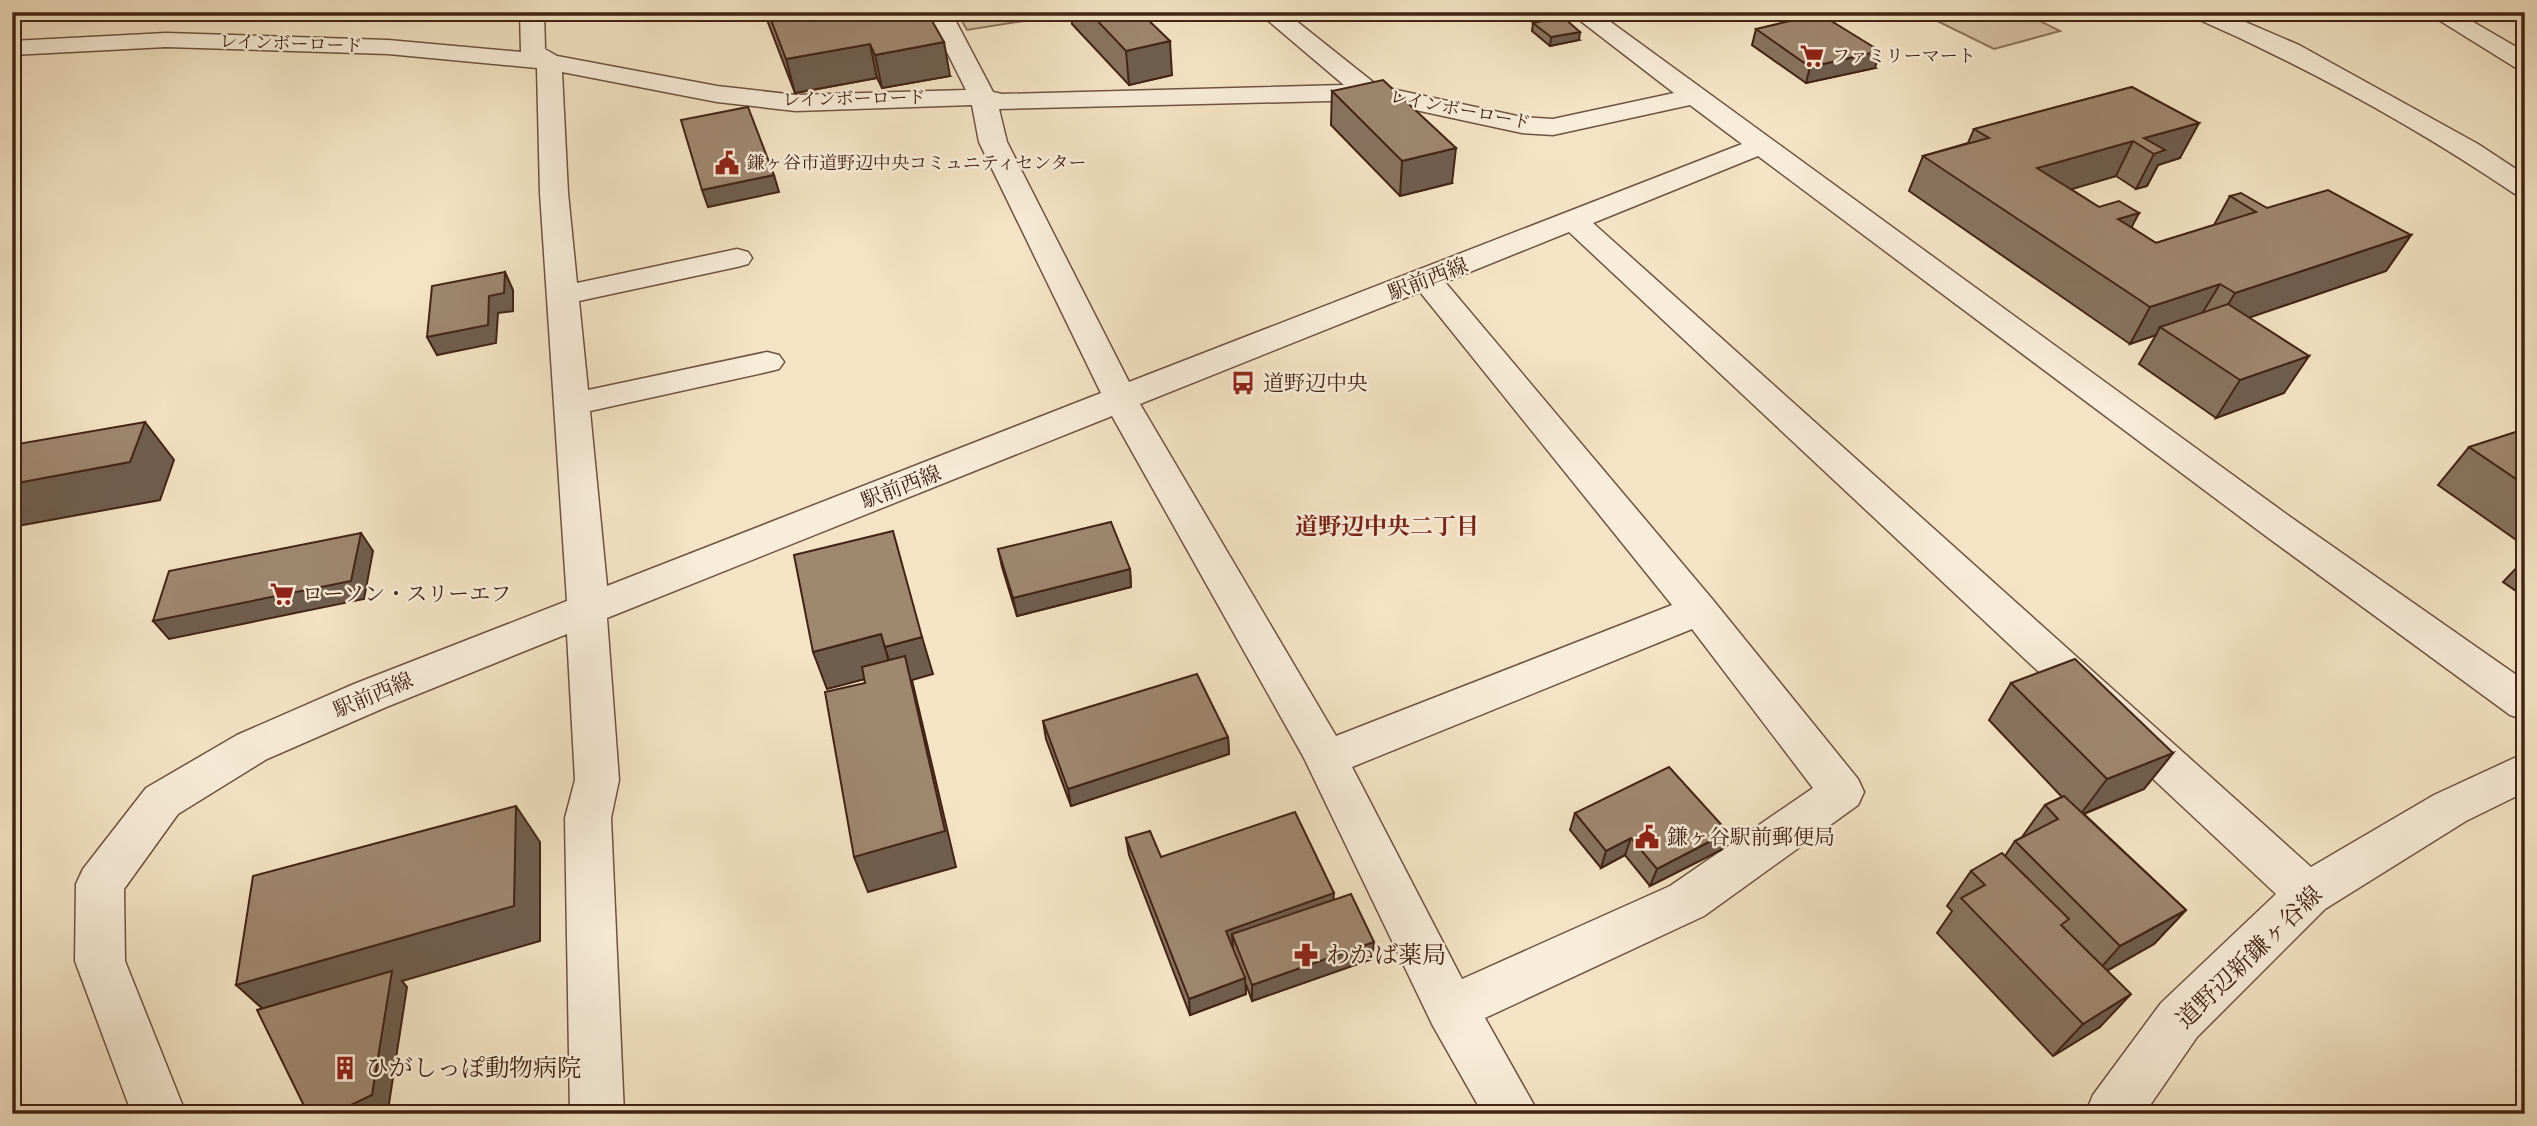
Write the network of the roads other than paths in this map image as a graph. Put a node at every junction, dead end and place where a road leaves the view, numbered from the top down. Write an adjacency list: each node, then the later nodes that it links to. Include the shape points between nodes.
1 (939, 12): 11 (street)
2 (1270, 12): 10 (street)
3 (1581, 12): 12 (street)
4 (2200, 12): 14 (street, via 2290,50 2468,150)
5 (2438, 12): 9 (street)
6 (535, 13): 8 (street, via 533,52)
7 (12, 48): 8 (street, レインボーロード, via 166,40 314,44)
8 (549, 62): 11 (street, レインボーロード, via 717,94 796,103); 18 (street)
9 (2525, 63)
10 (1369, 92): 11 (street, レインボーロード, via 1002,102); 12 (street, レインボーロード, via 1522,125 1553,127)
11 (983, 97): 20 (street, via 993,142)
12 (1693, 97): 13 (street)
13 (1760, 146): 15 (street, 駅前西線); 24 (street)
14 (2525, 188)
15 (1575, 222): 17 (street, 駅前西線); 27 (street)
16 (737, 258): 18 (street)
17 (1427, 279): 20 (street, 駅前西線); 23 (street)
18 (563, 295): 21 (street)
19 (767, 362): 21 (street)
20 (1120, 401): 22 (street, 駅前西線); 25 (street)
21 (572, 404): 22 (street)
22 (587, 609): 29 (street, 駅前西線, via 252,747 162,801 100,884 100,961); 30 (street, via 597,780 588,818)
23 (1699, 610): 25 (street); 28 (street, via 1842,792 1687,901)
24 (2525, 703)
25 (1325, 759): 28 (street)
26 (2525, 771): 27 (street, 道野辺新鎌ヶ谷線, via 2450,808)
27 (2308, 894): 32 (street, 道野辺新鎌ヶ谷線, via 2179,1020)
28 (1451, 1009): 31 (street)
29 (159, 1114)
30 (597, 1114)
31 (1512, 1114)
32 (2112, 1114)

